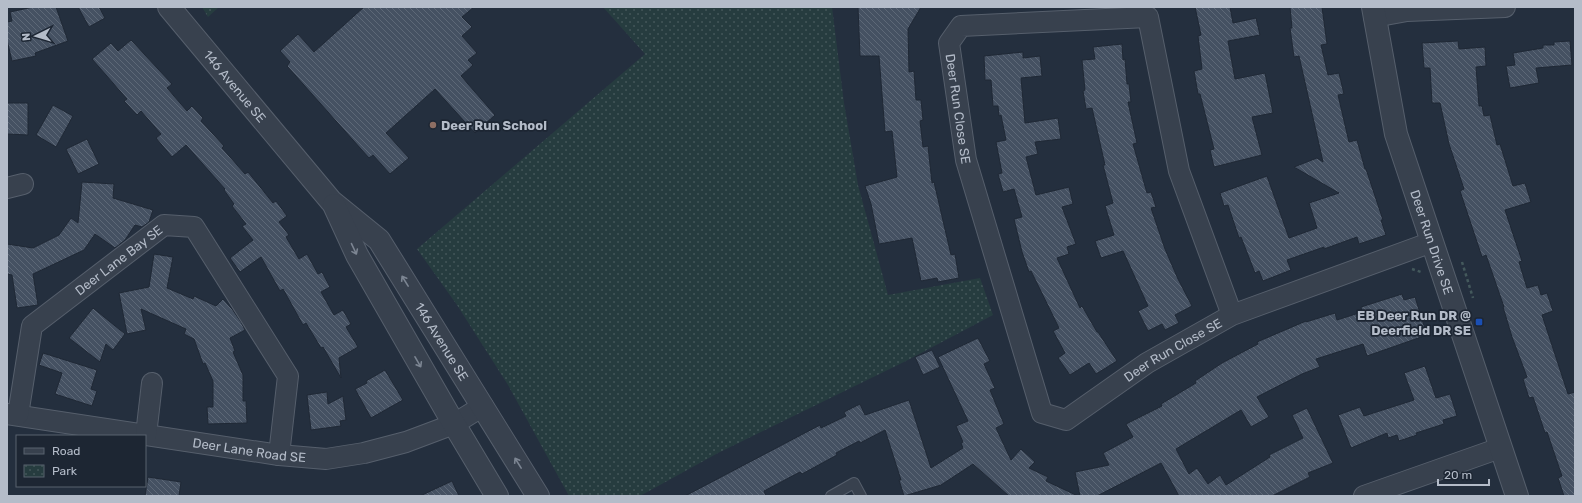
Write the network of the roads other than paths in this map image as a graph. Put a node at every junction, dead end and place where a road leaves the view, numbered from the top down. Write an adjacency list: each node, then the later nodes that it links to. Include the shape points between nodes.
1 (169, 7): 4 (street, 146 Avenue SE)
2 (1505, 7): 3 (street)
3 (1373, 12): 5 (street, Deer Run Drive SE, via 1396,134)
4 (332, 201): 8 (street, 146 Avenue SE, one-way to 4, via 379,240); 10 (street, 146 Avenue SE, one-way to 10, via 357,255)
5 (1432, 242): 6 (street, Deer Run Close SE); 12 (street, Deer Run Drive SE)
6 (1232, 315): 6 (street, Deer Run Close SE, via 1179,171 1148,17 961,26 949,43 966,160 1042,413 1066,420 1147,362)
7 (152, 383): 11 (street)
8 (483, 406): 10 (street, Deer Lane Road SE); 15 (street, 146 Avenue SE, one-way to 8)
9 (12, 415): 11 (street, Deer Lane Road SE); 13 (street, Deer Lane Bay SE, via 32,326 164,225 194,227 288,376)
10 (454, 424): 13 (street, Deer Lane Road SE, via 406,442 364,453 326,459); 14 (street, 146 Avenue SE)
11 (146, 435): 13 (street, Deer Lane Road SE)
12 (1500, 448): 18 (street); 19 (street, Deer Run Drive SE)
13 (279, 455)
14 (497, 496)
15 (538, 496)
16 (831, 496): 17 (lane, via 854,483)
17 (861, 496)
18 (1364, 496)
19 (1517, 496)

